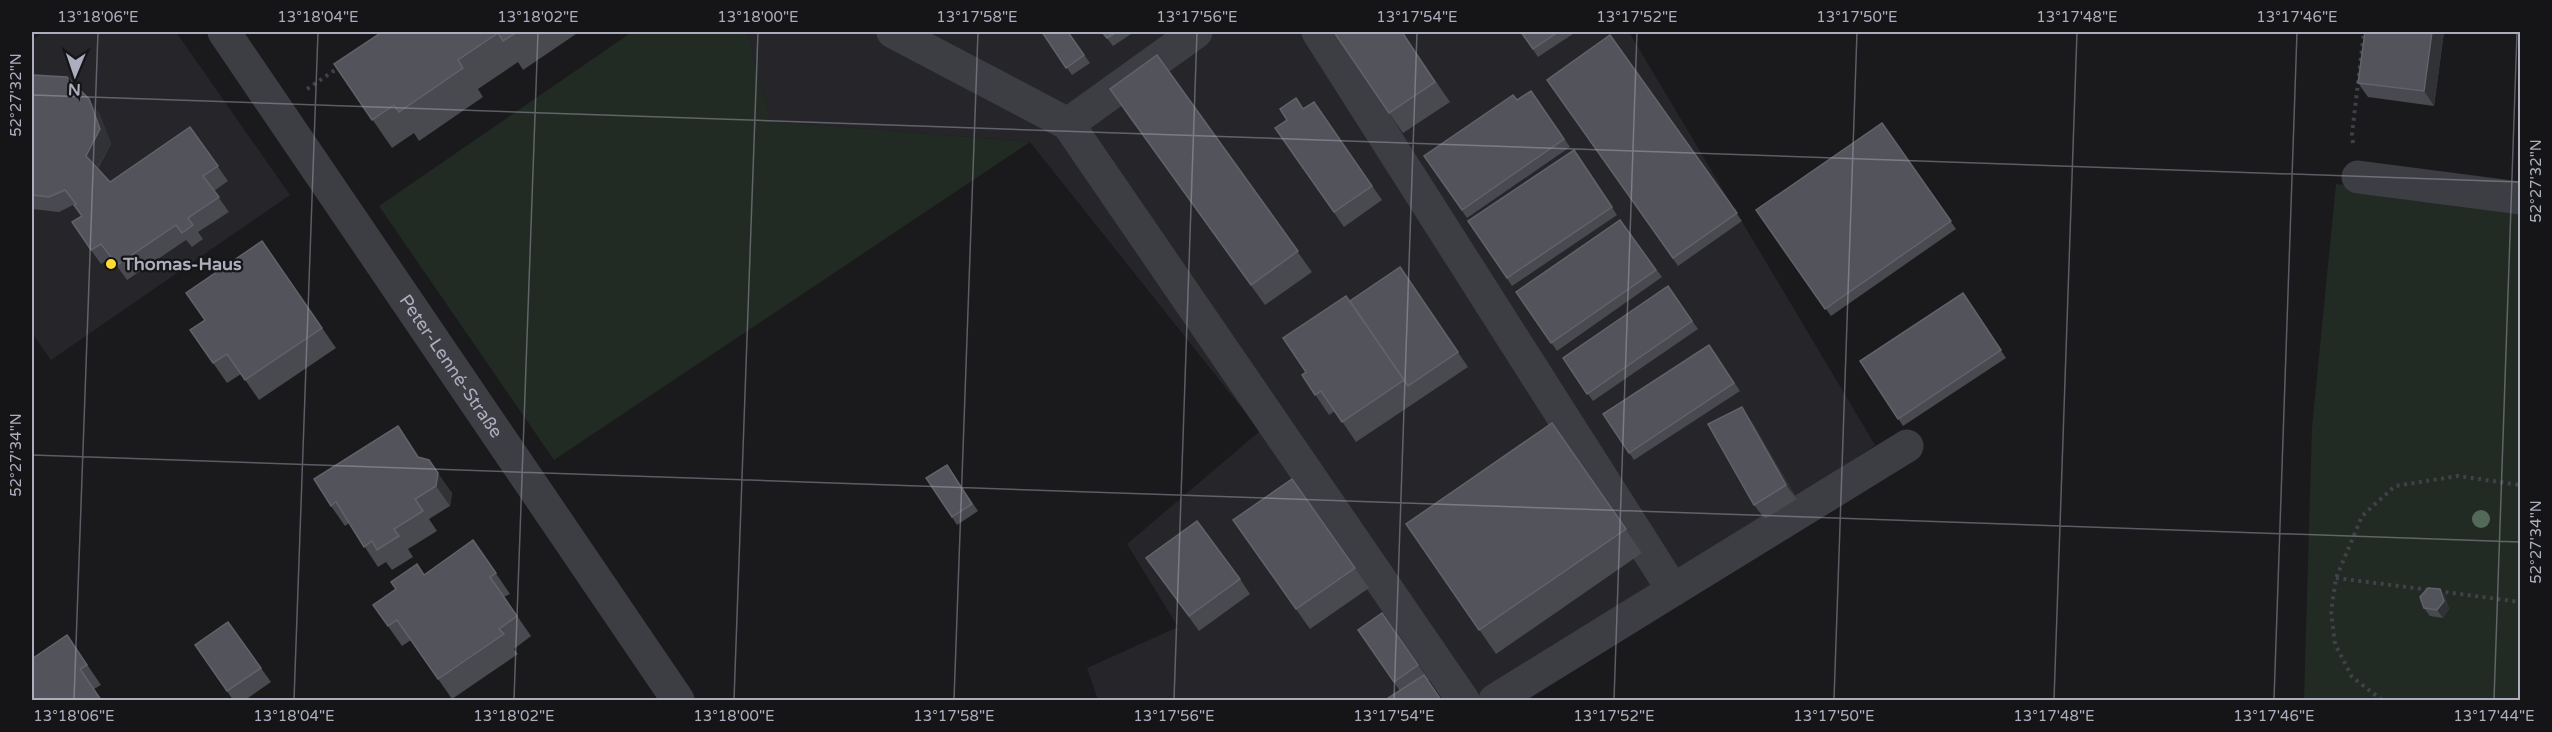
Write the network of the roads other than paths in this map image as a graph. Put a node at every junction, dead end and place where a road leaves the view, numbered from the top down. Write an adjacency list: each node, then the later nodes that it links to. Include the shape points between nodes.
1 (224, 32): 10 (street, Peter-Lenné-Straße)
2 (893, 32): 5 (street)
3 (1196, 32): 5 (street)
4 (1318, 32): 9 (street)
5 (1068, 124): 11 (street)
6 (2358, 177): 7 (street)
7 (2520, 198)
8 (1908, 446): 9 (street)
9 (1673, 590): 12 (street)
10 (678, 700)
11 (1463, 700)
12 (1495, 700)

